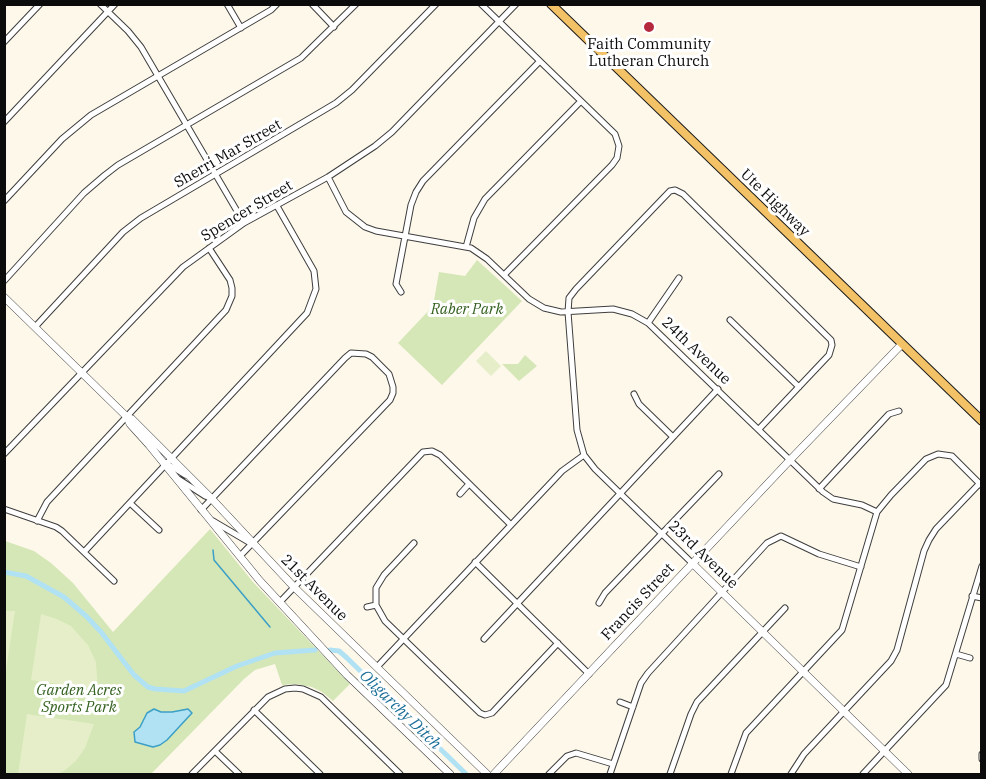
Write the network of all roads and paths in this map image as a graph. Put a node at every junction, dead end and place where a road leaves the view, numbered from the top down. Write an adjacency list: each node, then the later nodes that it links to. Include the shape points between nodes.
1 (40, 4): 16 (street)
2 (100, 4): 12 (street)
3 (115, 4): 12 (street)
4 (227, 4): 15 (street)
5 (277, 4): 15 (street)
6 (312, 4): 14 (street)
7 (356, 4): 14 (street)
8 (436, 4): 22 (street, Sherri Mar Street, via 336,103)
9 (481, 4): 13 (street)
10 (516, 4): 13 (street, Spencer Street)
11 (551, 4): 39 (main road, Ute Highway)
12 (108, 12): 18 (street, via 141,46); 20 (street)
13 (500, 22): 17 (street); 23 (street, Spencer Street, via 392,132)
14 (334, 27): 21 (street, via 301,58)
15 (241, 28): 18 (street)
16 (4, 42)
17 (539, 62): 19 (street); 27 (street, via 423,181 411,205)
18 (158, 75): 21 (street); 24 (street, via 76,126)
19 (580, 102): 28 (street, via 485,199 474,218); 30 (street, via 615,134 619,146 616,158)
20 (4, 122)
21 (187, 125): 22 (street); 32 (street, via 105,175)
22 (216, 174): 26 (street); 38 (street, Sherri Mar Street, via 123,232)
23 (328, 177): 25 (street, Spencer Street); 27 (street, 24th Avenue, via 346,212 355,220 376,231)
24 (4, 201)
25 (277, 206): 26 (street, Spencer Street); 54 (street, via 314,271 316,289 312,304 301,321)
26 (244, 223): 29 (street, Spencer Street)
27 (405, 237): 28 (street, 24th Avenue); 33 (street, via 396,284)
28 (466, 247): 30 (street, 24th Avenue, via 479,252)
29 (209, 248): 40 (street, Spencer Street, via 164,285); 47 (street, via 230,280 230,302)
30 (504, 275): 35 (street, 24th Avenue, via 536,304)
31 (680, 278): 37 (street)
32 (4, 281)
33 (401, 292)
34 (4, 297): 38 (street, 21st Avenue)
35 (568, 312): 37 (street, 24th Avenue, via 613,309); 43 (street, via 569,298 576,289 675,187 835,345); 52 (street, 23rd Avenue, via 577,429)
36 (730, 320): 43 (street)
37 (648, 323): 44 (street, 24th Avenue)
38 (35, 327): 40 (street, 21st Avenue)
39 (902, 344): 48 (main road, Ute Highway); 53 (street, Francis Street)
40 (82, 373): 47 (street, 21st Avenue); 51 (street, Spencer Street)
41 (393, 387): 42 (street); 62 (street, via 381,365 358,349); 72 (street, via 390,400)
42 (401, 387)
43 (799, 387): 49 (street)
44 (718, 389): 49 (street, 24th Avenue); 50 (street)
45 (634, 394): 50 (street, via 639,404)
46 (898, 411): 59 (street, via 889,414)
47 (126, 417): 54 (street, 21st Avenue); 54 (street, 21st Avenue, via 132,419); 67 (street, via 47,502)
48 (981, 421)
49 (759, 429): 53 (street, 24th Avenue)
50 (673, 437): 60 (street)
51 (4, 454)
52 (584, 454): 60 (street, 23rd Avenue); 68 (street, via 562,471)
53 (790, 460): 59 (street, 24th Avenue); 76 (street, Francis Street)
54 (167, 462): 55 (street, 21st Avenue); 62 (street, 21st Avenue, via 192,478); 63 (street)
55 (171, 474): 62 (street); 65 (street, 21st Avenue)
56 (719, 474): 70 (street)
57 (469, 484): 61 (street); 68 (street); 80 (street, via 428,447)
58 (980, 485): 66 (street, via 952,456 939,454 926,459); 102 (street, via 929,540 897,650)
59 (819, 489): 66 (street, 24th Avenue, via 833,499)
60 (620, 493): 70 (street, 23rd Avenue); 85 (street)
61 (460, 494)
62 (212, 498): 65 (street); 72 (street, 21st Avenue)
63 (130, 503): 69 (street); 73 (street)
64 (4, 509): 67 (street)
65 (203, 512): 72 (street); 74 (street, 21st Avenue)
66 (877, 512): 78 (street)
67 (37, 520): 73 (street, via 56,526)
68 (511, 525): 75 (street)
69 (159, 530)
70 (661, 533): 76 (street, 23rd Avenue); 86 (street)
71 (414, 543): 87 (street, via 376,588)
72 (253, 544): 74 (street); 80 (street, 21st Avenue)
73 (84, 552): 79 (street)
74 (240, 556): 84 (street, 21st Avenue)
75 (475, 562): 85 (street); 91 (street)
76 (692, 564): 81 (street, 23rd Avenue); 98 (street, Francis Street)
77 (981, 566): 82 (street)
78 (861, 567): 81 (street, via 780,536 767,543); 97 (street, via 842,630)
79 (114, 581)
80 (294, 587): 84 (street); 96 (street, 21st Avenue)
81 (721, 592): 90 (street, 23rd Avenue); 100 (street, via 648,673)
82 (972, 596): 83 (street); 94 (street)
83 (981, 598)
84 (280, 602): 112 (street, 21st Avenue, via 347,675)
85 (517, 603): 92 (street); 93 (street)
86 (599, 603)
87 (376, 605): 88 (street); 91 (street)
88 (367, 607)
89 (785, 608): 90 (street)
90 (762, 632): 97 (street, 23rd Avenue); 117 (street, via 693,708)
91 (403, 639): 93 (street, via 485,718); 96 (street)
92 (484, 639)
93 (558, 643): 98 (street)
94 (957, 654): 95 (street); 104 (street, via 946,685)
95 (970, 658)
96 (376, 667): 113 (street, 21st Avenue)
97 (803, 672): 102 (street, 23rd Avenue); 118 (street, via 746,733)
98 (589, 674): 114 (street, Francis Street)
99 (620, 702): 100 (street)
100 (633, 707): 107 (street)
101 (255, 710): 103 (street); 110 (street); 111 (street, via 274,693 303,689 321,697)
102 (844, 711): 104 (street, 23rd Avenue); 119 (street)
103 (215, 751): 108 (street); 109 (street)
104 (884, 751): 120 (street); 121 (street, 23rd Avenue)
105 (981, 753): 106 (street)
106 (981, 759)
107 (614, 764): 115 (street, via 576,753 567,756); 116 (street)
108 (192, 774)
109 (239, 774)
110 (320, 774)
111 (400, 774)
112 (450, 774)
113 (487, 774)
114 (494, 774)
115 (549, 774)
116 (610, 774)
117 (670, 774)
118 (731, 774)
119 (791, 774)
120 (862, 774)
121 (908, 774)

